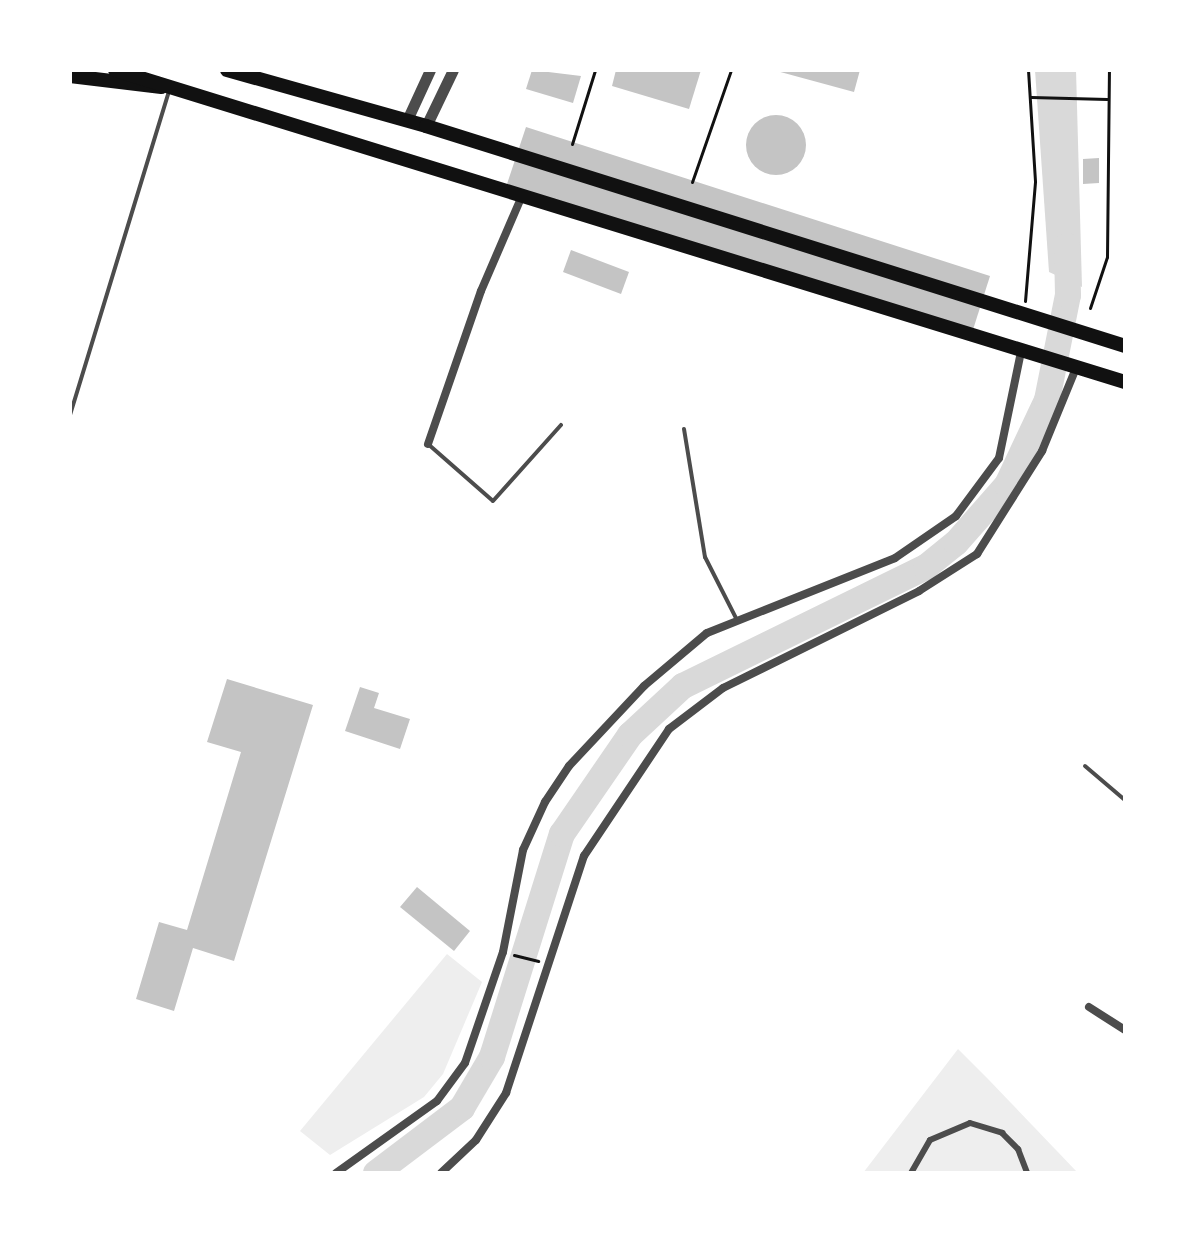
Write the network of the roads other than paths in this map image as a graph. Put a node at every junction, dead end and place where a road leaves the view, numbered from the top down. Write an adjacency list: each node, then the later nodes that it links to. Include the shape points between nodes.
1 (115, 70): 6 (main road)
2 (227, 70): 7 (main road)
3 (430, 70): 7 (street)
4 (453, 70): 8 (street)
5 (70, 76): 6 (main road)
6 (167, 88): 9 (main road); 14 (lane)
7 (407, 120): 8 (main road)
8 (426, 126): 10 (main road)
9 (521, 198): 11 (main road); 17 (street, via 481,291)
10 (1125, 346)
11 (1021, 352): 12 (main road); 18 (street, via 999,458 956,516 895,558)
12 (1070, 366): 13 (main road); 24 (street, via 1042,451 977,554 919,591 723,688 677,719 593,836 506,1093 476,1140)
13 (1125, 382)
14 (70, 415)
15 (561, 425): 17 (lane, via 493,501)
16 (684, 429): 18 (lane, via 705,557)
17 (428, 444)
18 (736, 618): 23 (street, via 687,647 569,766 545,802 515,875 503,952 477,1033 454,1082 394,1135)
19 (1085, 766): 20 (lane)
20 (1125, 800)
21 (1089, 1007): 22 (street)
22 (1125, 1030)
23 (336, 1173)
24 (441, 1173)
25 (911, 1173): 26 (street, via 920,1149 936,1134 970,1123 1002,1133 1018,1149)
26 (1027, 1173)

